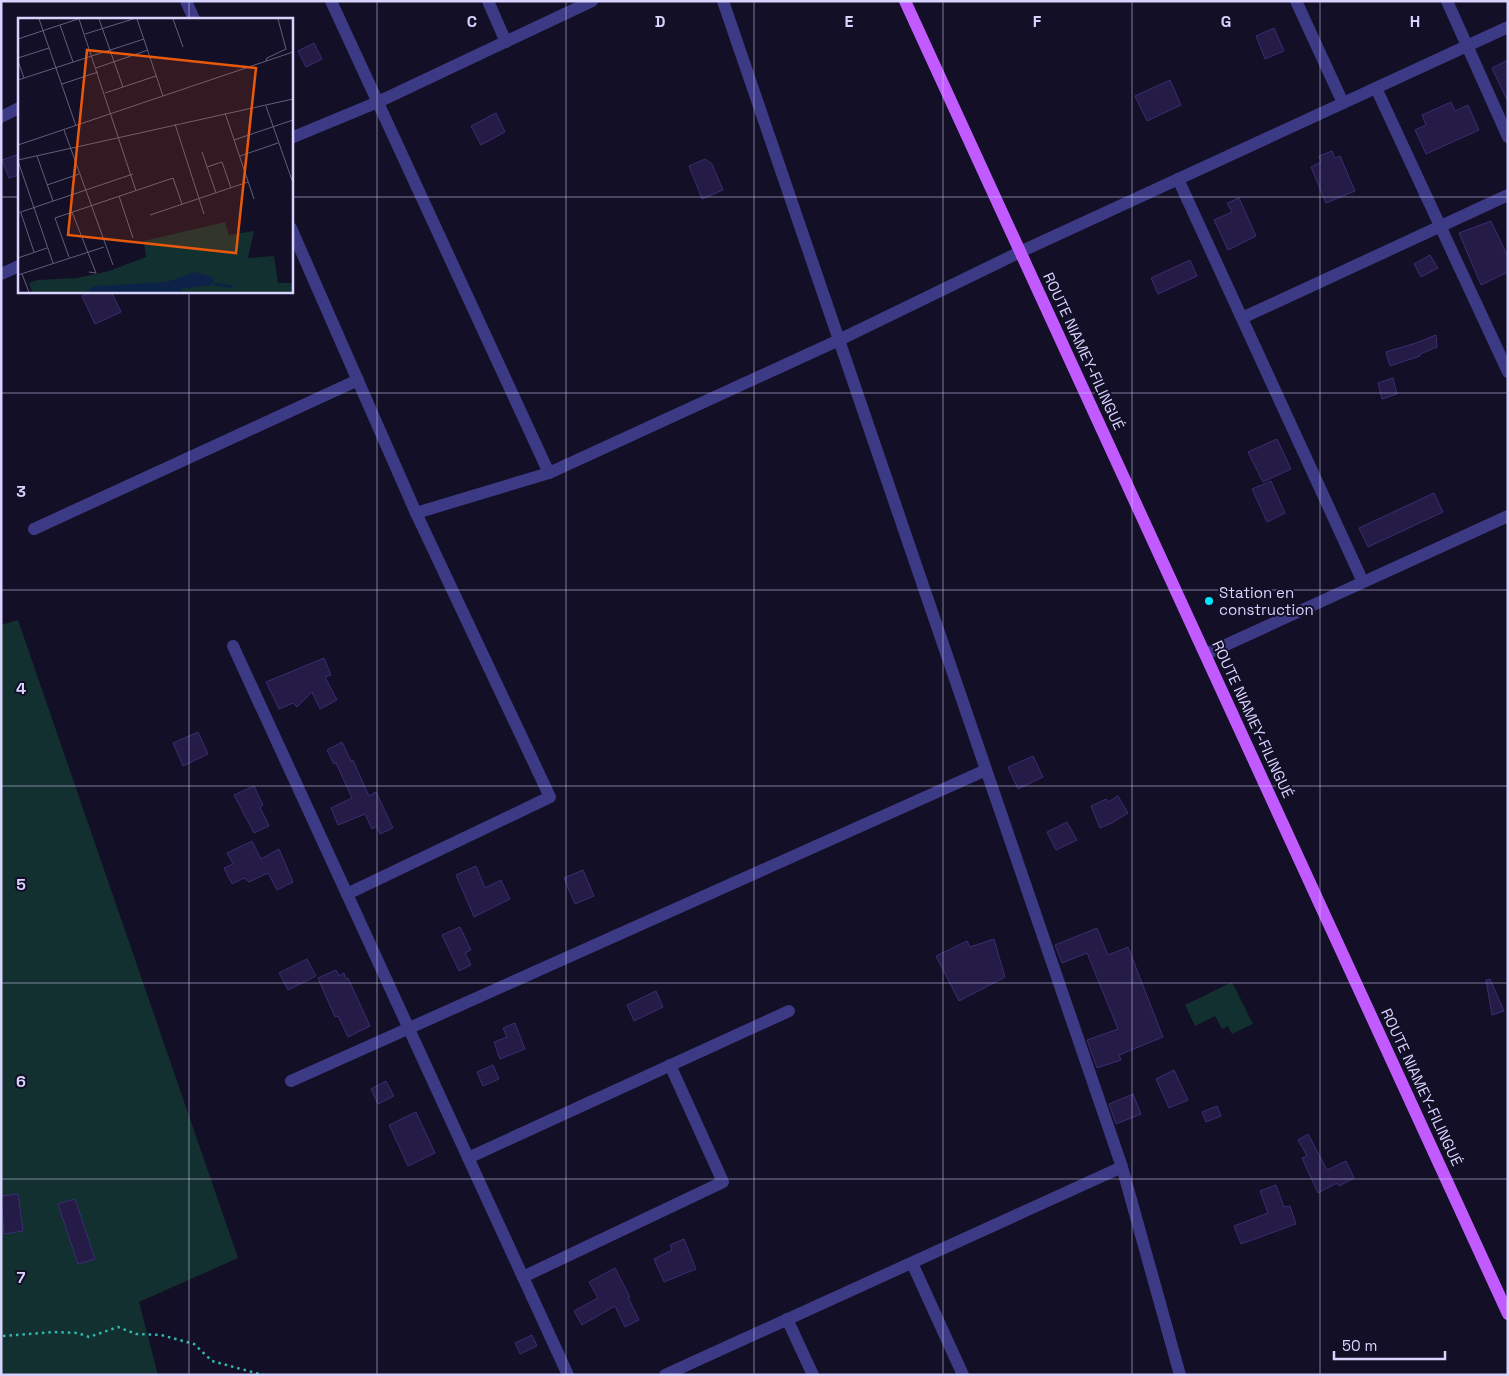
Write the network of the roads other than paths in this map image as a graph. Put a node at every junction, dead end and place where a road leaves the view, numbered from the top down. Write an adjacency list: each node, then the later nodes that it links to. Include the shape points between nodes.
1 (186, 1): 9 (street)
2 (331, 1): 14 (street)
3 (488, 1): 11 (street)
4 (592, 1): 11 (street)
5 (723, 1): 28 (street)
6 (905, 1): 24 (main road, ROUTE NIAMEY-FILINGUÉ)
7 (1296, 1): 15 (street)
8 (1448, 1): 12 (street)
9 (194, 18)
10 (1508, 27): 12 (street)
11 (506, 42): 14 (street)
12 (1467, 46): 13 (street); 18 (street)
13 (1376, 88): 15 (street); 22 (street)
14 (378, 102): 19 (street); 31 (street)
15 (1343, 103): 20 (street)
16 (18, 108): 17 (street)
17 (1, 117)
18 (1508, 136)
19 (292, 138)
20 (1178, 179): 24 (street); 27 (street)
21 (1508, 195): 22 (street)
22 (1440, 226): 27 (street); 29 (street)
23 (292, 230): 30 (street)
24 (1020, 252): 28 (street); 37 (main road, ROUTE NIAMEY-FILINGUÉ)
25 (18, 266): 26 (street)
26 (1, 274)
27 (1242, 318): 35 (street)
28 (839, 340): 31 (street); 38 (street)
29 (1508, 372)
30 (358, 380): 32 (street); 34 (street)
31 (549, 473): 32 (street)
32 (416, 513): 39 (street, via 550,797)
33 (1508, 516): 35 (street)
34 (34, 529)
35 (1363, 582): 37 (street)
36 (233, 646): 39 (street)
37 (1206, 654): 48 (main road, ROUTE NIAMEY-FILINGUÉ)
38 (986, 770): 41 (street); 45 (street)
39 (347, 894): 41 (street)
40 (789, 1011): 42 (street)
41 (408, 1028): 43 (street); 44 (street)
42 (670, 1065): 44 (street); 47 (street, via 723,1182)
43 (291, 1081)
44 (468, 1158): 47 (street)
45 (1122, 1167): 46 (street); 54 (street)
46 (912, 1263): 49 (street); 53 (street)
47 (523, 1277): 50 (street)
48 (1508, 1314)
49 (787, 1319): 51 (street); 52 (street)
50 (568, 1375)
51 (665, 1375)
52 (813, 1375)
53 (963, 1375)
54 (1180, 1375)

